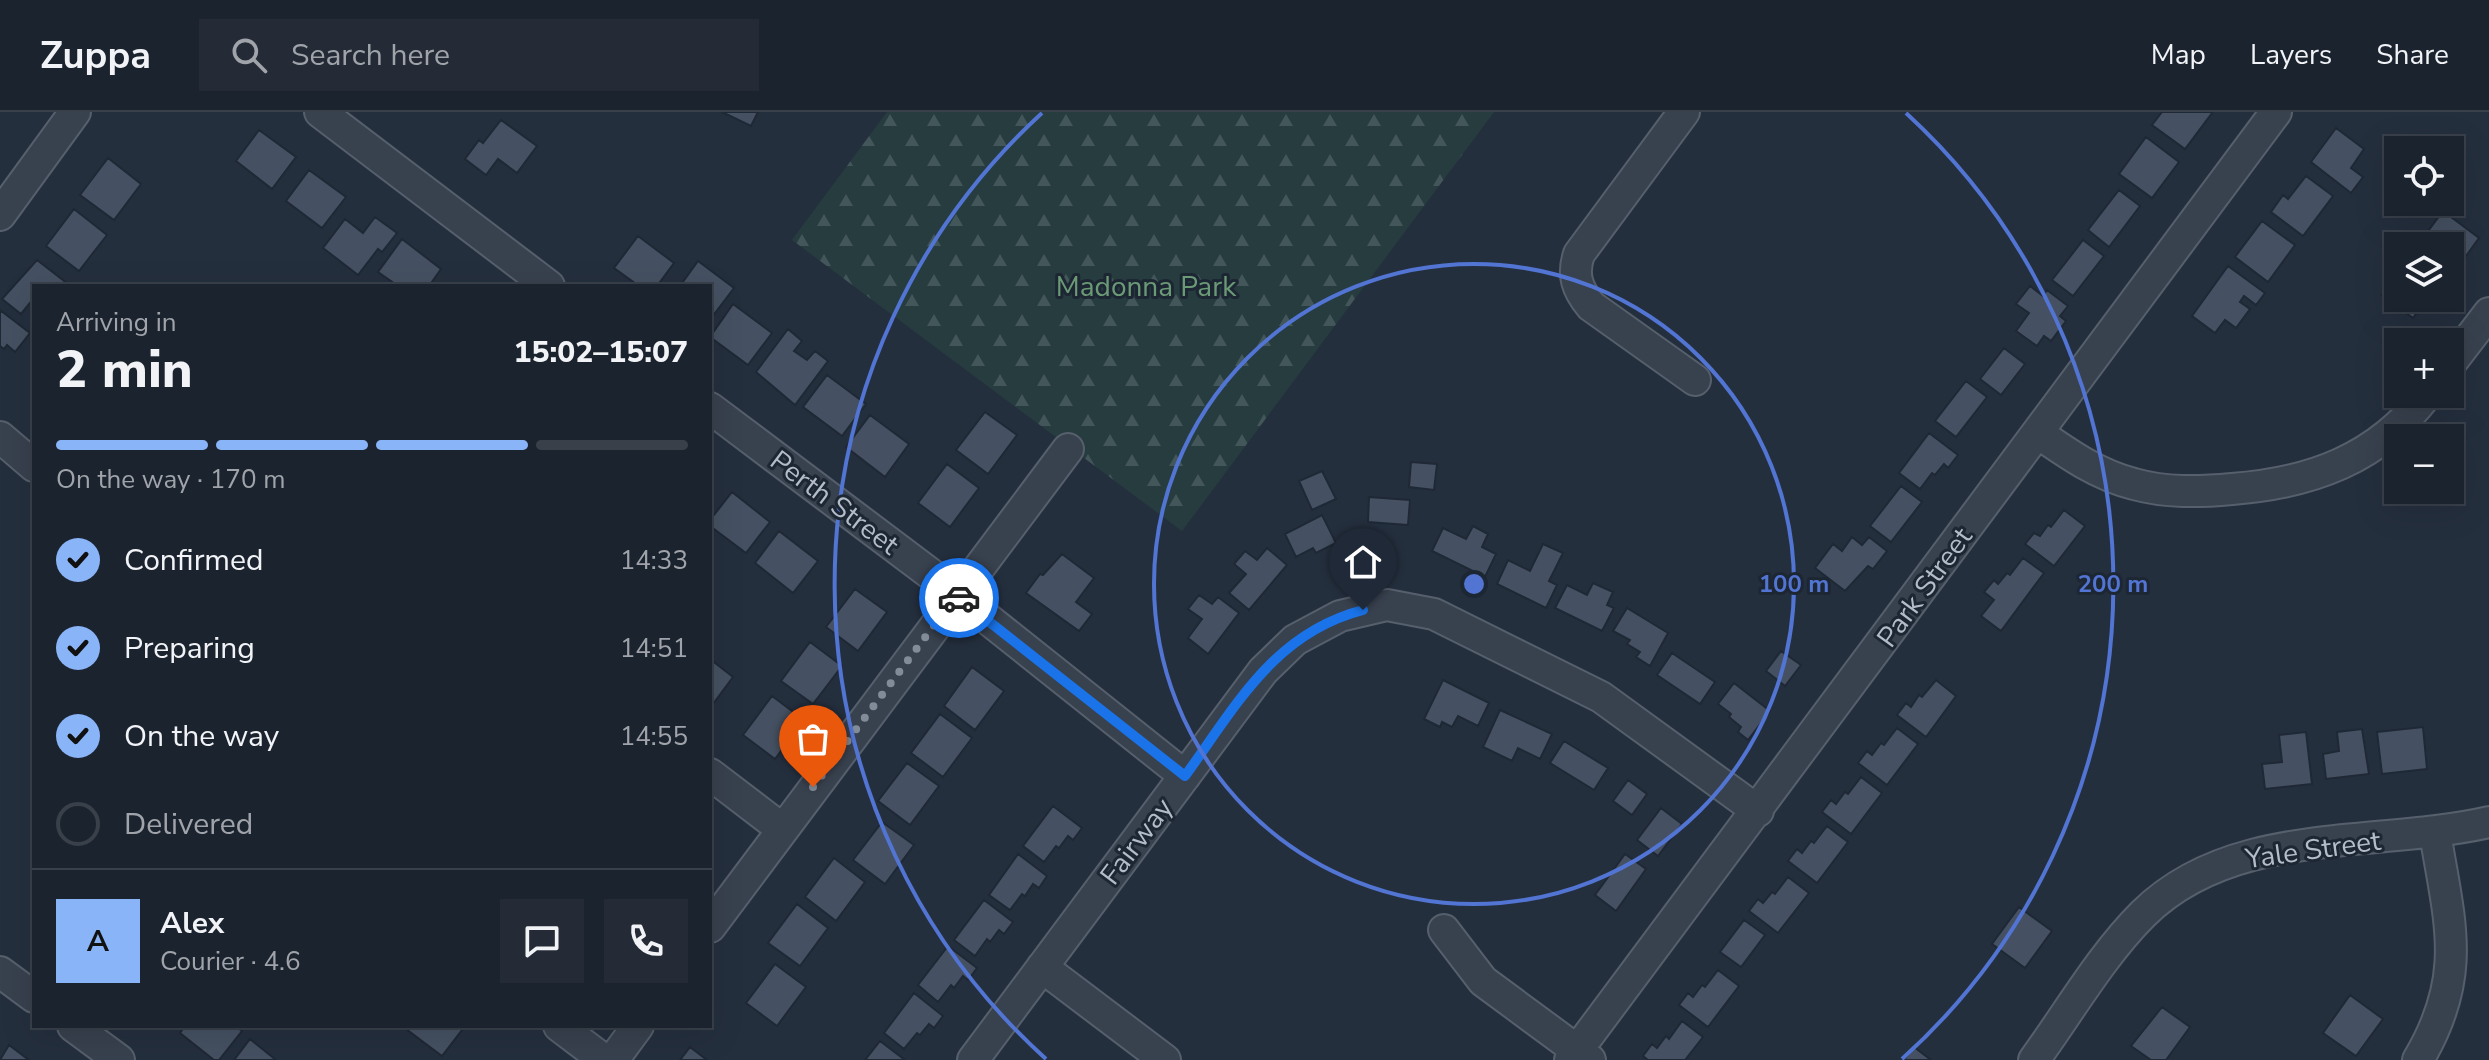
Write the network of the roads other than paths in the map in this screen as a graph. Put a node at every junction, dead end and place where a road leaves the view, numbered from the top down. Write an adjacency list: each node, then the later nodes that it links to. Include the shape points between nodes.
1 (75, 112): 5 (street)
2 (320, 112): 6 (street)
3 (1684, 112): 9 (street, via 1579,254 1575,274 1580,293 1591,306)
4 (2276, 112): 12 (street, Park Street)
5 (0, 215)
6 (546, 284)
7 (2489, 313): 8 (street)
8 (2464, 346)
9 (1695, 380)
10 (2415, 408): 12 (street, via 2361,455 2302,480 2201,492 2133,484 2097,471)
11 (712, 410): 16 (street, Perth Street)
12 (2038, 433): 19 (street, Park Street)
13 (0, 437): 15 (street)
14 (1068, 449): 16 (street)
15 (32, 464)
16 (956, 596): 18 (street, Perth Street); 21 (street)
17 (712, 776): 21 (street)
18 (1185, 776): 19 (street, Fairway, via 1280,652 1340,616 1387,605 1434,614 1601,697); 25 (street, Fairway)
19 (1758, 811): 31 (street, Park Street)
20 (2489, 822): 22 (street, Yale Street)
21 (782, 829): 23 (street)
22 (2435, 833): 37 (street, Yale Street, via 2267,851 2194,877 2162,898 2124,936); 38 (street, via 2453,958 2440,1017)
23 (712, 924)
24 (1444, 930): 31 (street, via 1483,981)
25 (1042, 967): 35 (street, Fairway); 36 (street)
26 (0, 972): 27 (street)
27 (32, 996)
28 (76, 1028): 32 (street)
29 (562, 1028): 33 (street)
30 (637, 1028): 34 (street)
31 (1579, 1057)
32 (119, 1060)
33 (604, 1060)
34 (613, 1060)
35 (973, 1060)
36 (1165, 1060)
37 (2034, 1060)
38 (2418, 1060)

